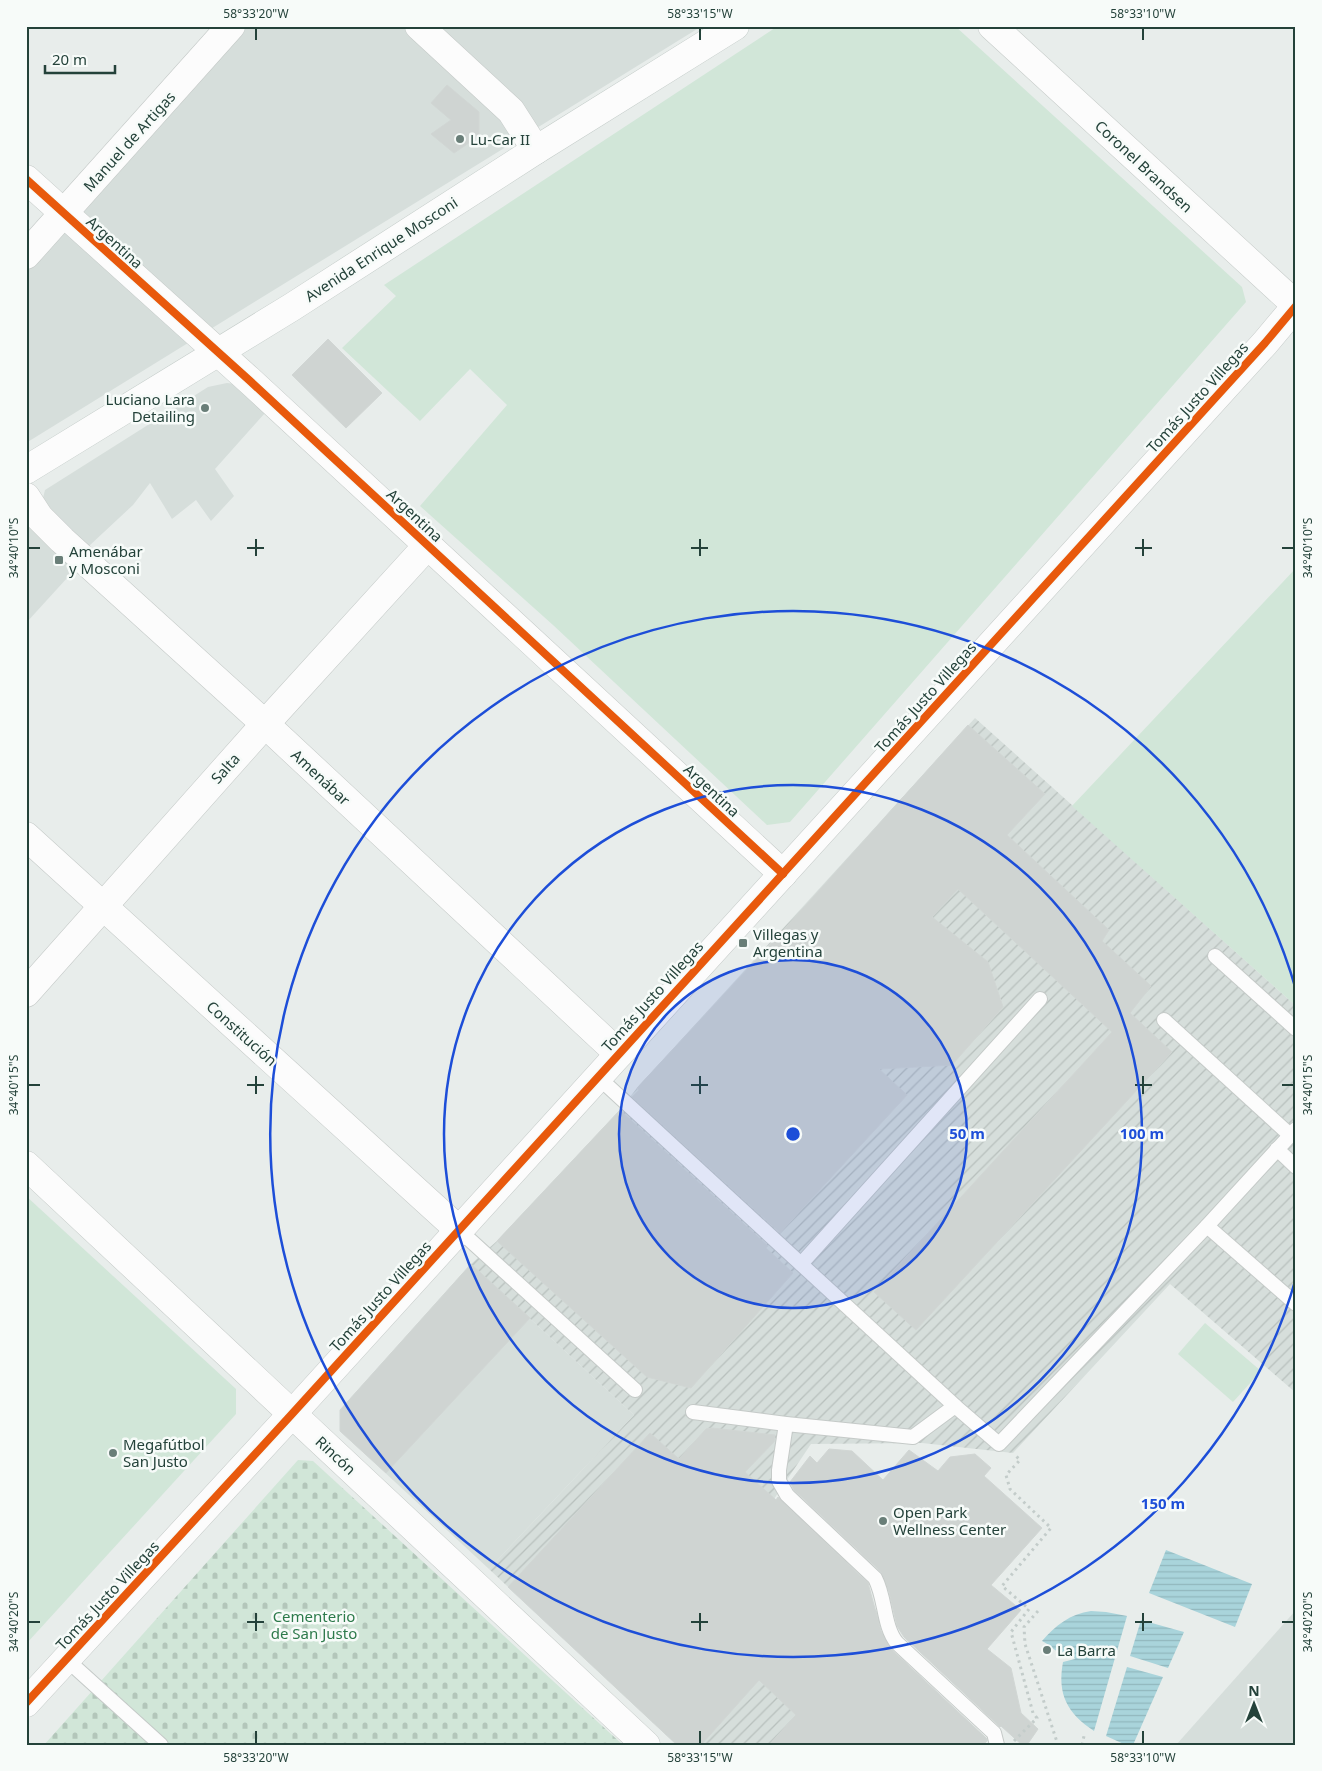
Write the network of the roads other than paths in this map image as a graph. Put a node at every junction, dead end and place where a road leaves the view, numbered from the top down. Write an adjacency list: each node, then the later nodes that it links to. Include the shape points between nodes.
1 (232, 26): 7 (street, Manuel de Artigas)
2 (419, 26): 5 (street, via 511,110)
3 (734, 26): 5 (street, Avenida Enrique Mosconi)
4 (992, 26): 9 (street, Coronel Brandsen)
5 (536, 150): 10 (street, Avenida Enrique Mosconi)
6 (26, 179): 7 (street, Argentina)
7 (64, 214): 8 (street, Manuel de Artigas); 10 (street, Argentina)
8 (26, 255)
9 (1296, 306): 16 (street, Tomás Justo Villegas)
10 (216, 353): 11 (street, Avenida Enrique Mosconi); 13 (street, Argentina)
11 (26, 470)
12 (26, 497): 14 (street, Amenábar, via 39,517 62,540)
13 (428, 546): 14 (street, Salta); 16 (street, Argentina)
14 (264, 724): 17 (street, Salta); 23 (street, Amenábar)
15 (26, 836): 17 (street, Constitución)
16 (782, 874): 23 (street, Tomás Justo Villegas)
17 (102, 907): 19 (street, Salta); 30 (street, Constitución)
18 (1216, 956): 22 (lane)
19 (26, 993)
20 (1040, 999): 31 (lane)
21 (1164, 1020): 25 (lane)
22 (1296, 1029)
23 (619, 1054): 24 (street, Tomás Justo Villegas)
24 (598, 1077): 30 (street, Tomás Justo Villegas); 31 (lane)
25 (1293, 1132): 26 (lane)
26 (1276, 1149): 28 (lane); 29 (lane)
27 (26, 1165): 36 (street, Rincón)
28 (1296, 1167)
29 (1207, 1226): 32 (lane); 34 (lane, via 999,1444)
30 (459, 1230): 33 (lane); 36 (street, Tomás Justo Villegas)
31 (801, 1264): 34 (lane)
32 (1296, 1304)
33 (634, 1390)
34 (955, 1406): 37 (lane, via 912,1437)
35 (693, 1412): 37 (lane)
36 (292, 1414): 38 (street, Tomás Justo Villegas); 41 (street, Rincón)
37 (786, 1424): 42 (lane, via 779,1481 787,1495 875,1578 881,1590 890,1635 994,1733)
38 (66, 1660): 39 (street, Tomás Justo Villegas); 40 (lane)
39 (26, 1703)
40 (161, 1745)
41 (646, 1745)
42 (997, 1745)

